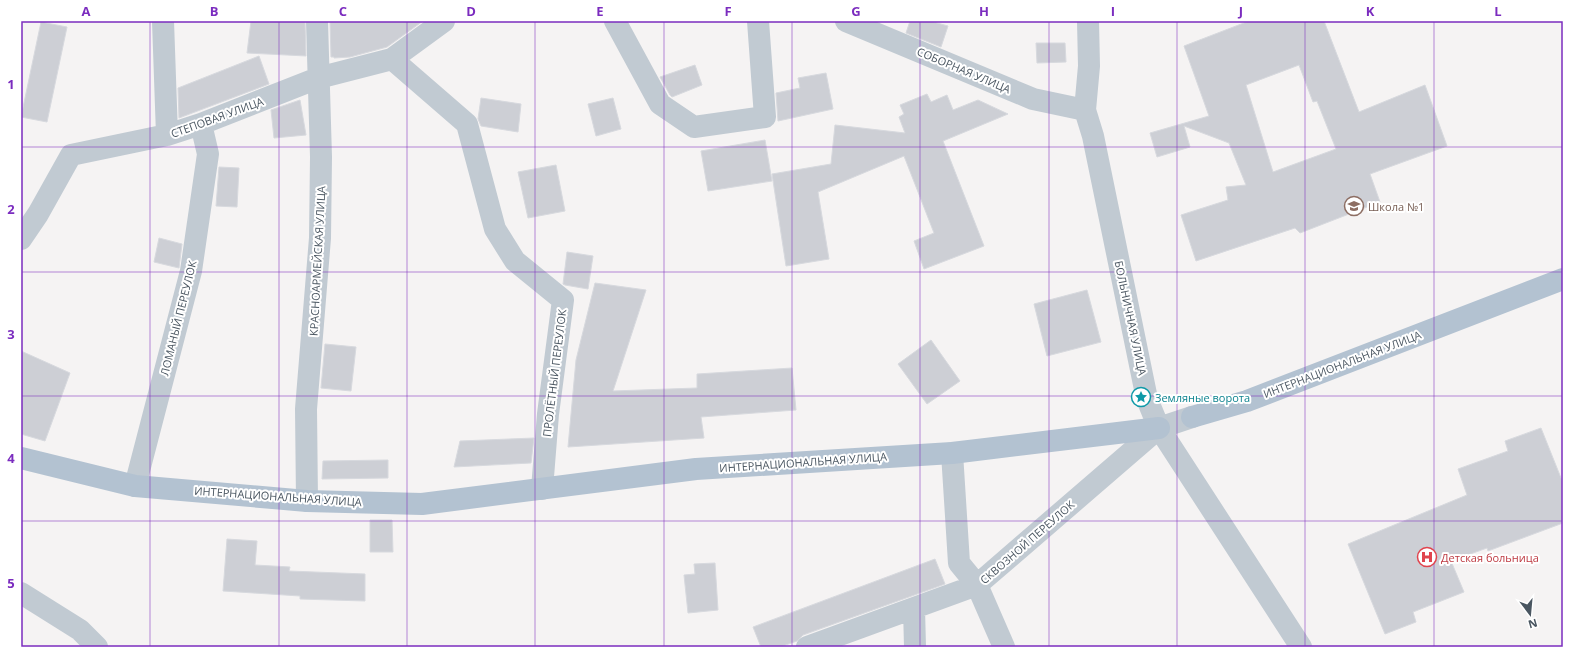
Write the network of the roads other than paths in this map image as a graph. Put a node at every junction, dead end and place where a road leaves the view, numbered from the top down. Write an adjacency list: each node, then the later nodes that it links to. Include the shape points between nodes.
1 (163, 21): 12 (street)
2 (317, 21): 9 (street, КРАСНОАРМЕЙСКАЯ УЛИЦА)
3 (444, 21): 8 (street, СТЕПОВАЯ УЛИЦА)
4 (615, 21): 5 (street, via 660,104 694,127 765,117)
5 (758, 21)
6 (846, 21): 10 (street, СОБОРНАЯ УЛИЦА, via 1033,100)
7 (1088, 21): 10 (street, БОЛЬНИЧНАЯ УЛИЦА, via 1089,66)
8 (392, 59): 9 (street, СТЕПОВАЯ УЛИЦА); 20 (street, ПРОЛЁТНЫЙ ПЕРЕУЛОК, via 467,124 495,229 515,261 563,300 548,414)
9 (318, 78): 11 (street, СТЕПОВАЯ УЛИЦА); 21 (street, КРАСНОАРМЕЙСКАЯ УЛИЦА, via 320,231 306,409)
10 (1085, 110): 16 (street, БОЛЬНИЧНАЯ УЛИЦА, via 1093,136 1147,399)
11 (201, 124): 12 (street, СТЕПОВАЯ УЛИЦА); 19 (street, ЛОМАНЫЙ ПЕРЕУЛОК, via 208,154 191,271)
12 (167, 135): 13 (street, СТЕПОВАЯ УЛИЦА, via 71,155)
13 (21, 239)
14 (1563, 279): 15 (main road, ИНТЕРНАЦИОНАЛЬНАЯ УЛИЦА, via 1247,401)
15 (1192, 418): 16 (street, ИНТЕРНАЦИОНАЛЬНАЯ УЛИЦА)
16 (1159, 428): 17 (main road, ИНТЕРНАЦИОНАЛЬНАЯ УЛИЦА); 22 (street, СКВОЗНОЙ ПЕРЕУЛОК); 29 (street, БОЛЬНИЧНАЯ УЛИЦА)
17 (952, 453): 20 (main road, ИНТЕРНАЦИОНАЛЬНАЯ УЛИЦА, via 696,469); 22 (street, via 959,563)
18 (21, 458): 19 (main road, ИНТЕРНАЦИОНАЛЬНАЯ УЛИЦА)
19 (135, 486): 21 (main road, ИНТЕРНАЦИОНАЛЬНАЯ УЛИЦА)
20 (542, 489): 21 (main road, ИНТЕРНАЦИОНАЛЬНАЯ УЛИЦА, via 422,504)
21 (307, 501)
22 (977, 585): 24 (street, СКВОЗНОЙ ПЕРЕУЛОК); 28 (street)
23 (21, 593): 25 (street, via 80,630)
24 (914, 608): 26 (street, СКВОЗНОЙ ПЕРЕУЛОК); 27 (street)
25 (97, 647)
26 (807, 647)
27 (915, 647)
28 (1004, 647)
29 (1301, 647)

